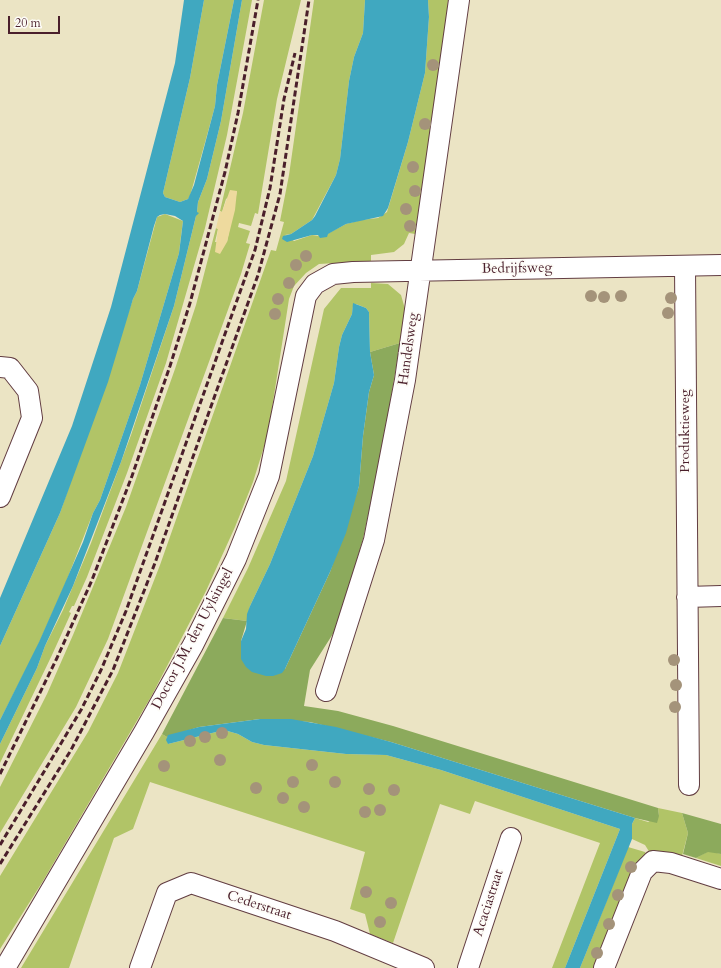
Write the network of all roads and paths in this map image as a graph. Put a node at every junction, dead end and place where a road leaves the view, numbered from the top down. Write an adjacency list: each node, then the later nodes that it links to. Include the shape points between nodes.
1 (459, 0): 4 (street, Handelsweg)
2 (721, 265): 3 (street, Bedrijfsweg)
3 (685, 266): 4 (street, Bedrijfsweg); 9 (street, Produktieweg)
4 (419, 271): 5 (street, Bedrijfsweg, via 333,274); 10 (street, Handelsweg, via 405,380 374,540)
5 (315, 284): 14 (street, Doctor J.M. den Uylsingel, via 306,296 269,476 236,559 193,645 144,732)
6 (0, 367): 7 (street, via 10,368 28,391 32,418)
7 (0, 497)
8 (721, 596): 9 (street)
9 (687, 597): 11 (street, Produktieweg)
10 (326, 691)
11 (689, 785)
12 (511, 838): 17 (street, Acaciastraat)
13 (721, 879): 18 (street, via 671,863 653,861 642,872)
14 (5, 968)
15 (140, 968): 16 (street, Cederstraat, via 167,893 191,883 335,931)
16 (424, 968)
17 (468, 968)
18 (604, 968)

